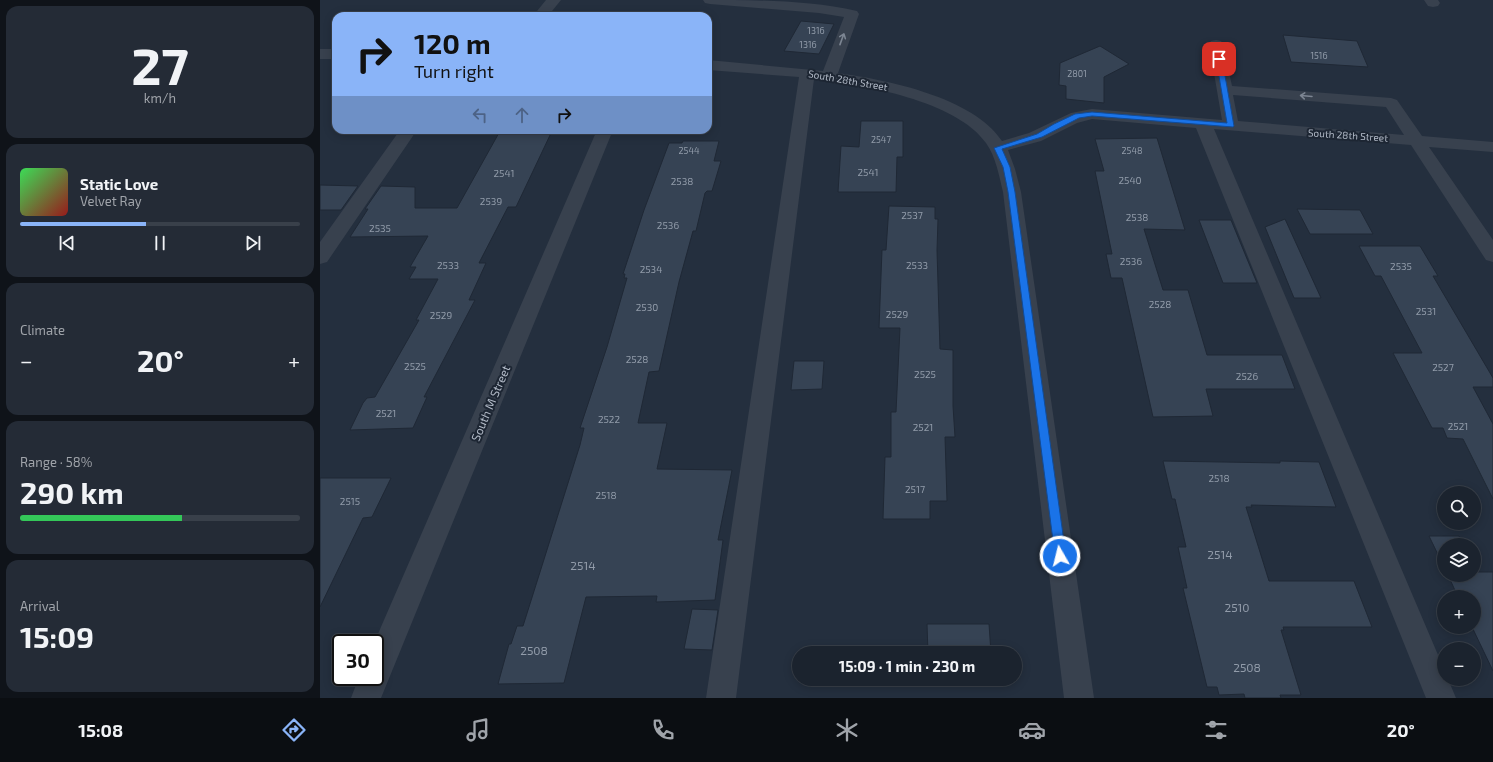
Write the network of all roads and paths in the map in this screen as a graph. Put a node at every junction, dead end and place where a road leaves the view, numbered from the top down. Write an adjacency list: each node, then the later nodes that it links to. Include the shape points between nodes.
1 (554, 0): 3 (street)
2 (710, 0): 8 (street, one-way to 2, via 852,14)
3 (544, 12)
4 (1216, 44): 9 (street)
5 (320, 54): 6 (street)
6 (332, 54)
7 (712, 65): 8 (street, South 28th Street)
8 (818, 74): 16 (street, South 28th Street, via 865,82 921,97 954,110 979,125); 22 (street)
9 (1225, 90): 11 (street); 14 (street, one-way to 9, via 1391,103)
10 (1203, 124): 11 (street, South 28th Street); 16 (street, South 28th Street, via 1092,114 1078,116 1039,135); 24 (street)
11 (1231, 126): 14 (street, South 28th Street)
12 (406, 134): 18 (street)
13 (603, 134): 19 (street, South M Street)
14 (1414, 140): 15 (street, South 28th Street); 17 (street)
15 (1493, 147)
16 (998, 148): 23 (street, South 28th Street, via 1007,167 1012,192)
17 (1493, 255)
18 (320, 257)
19 (384, 655)
20 (371, 686): 21 (street, South M Street)
21 (366, 698)
22 (721, 698)
23 (1079, 698)
24 (1441, 698)

